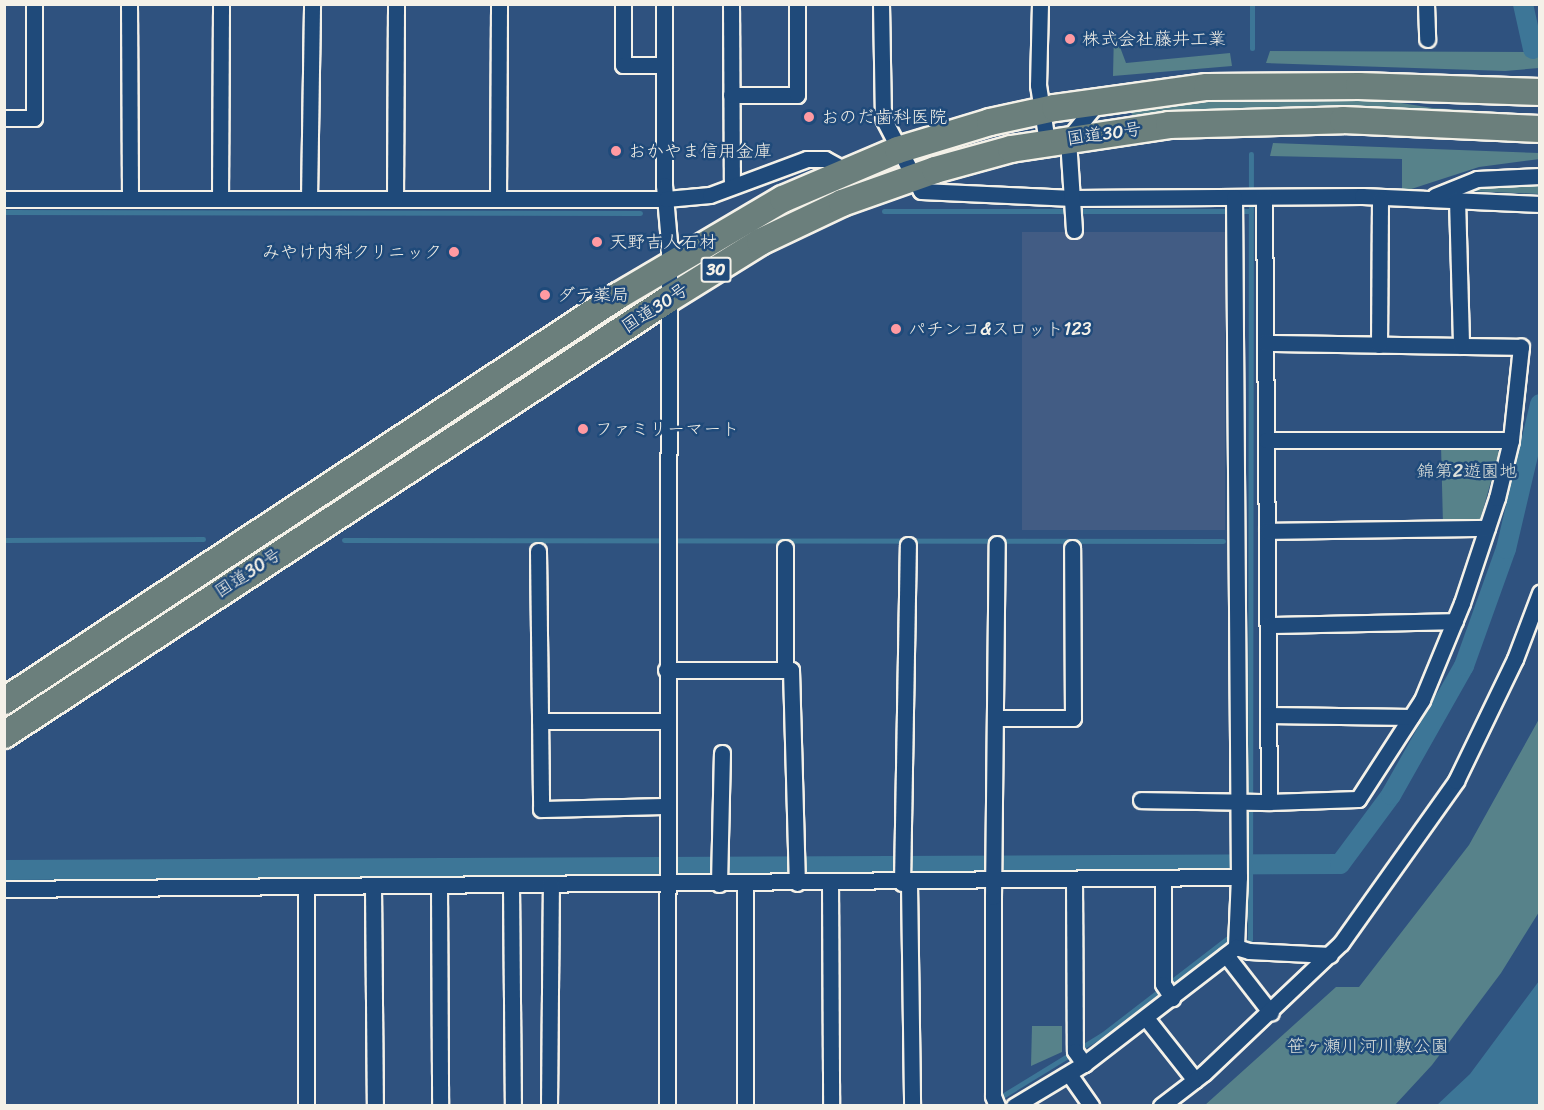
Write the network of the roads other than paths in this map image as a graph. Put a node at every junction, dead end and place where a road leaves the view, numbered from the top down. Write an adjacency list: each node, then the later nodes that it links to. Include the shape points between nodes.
1 (34, 4): 19 (street, via 34,118)
2 (129, 4): 27 (street)
3 (221, 4): 32 (street)
4 (312, 4): 33 (street)
5 (396, 4): 28 (street)
6 (499, 4): 29 (street)
7 (623, 4): 15 (street, via 623,64)
8 (664, 4): 15 (street)
9 (731, 4): 17 (street)
10 (797, 4): 17 (street, via 797,95)
11 (881, 4): 22 (street, via 883,118)
12 (1040, 4): 20 (street)
13 (1426, 4): 14 (street)
14 (1427, 39)
15 (664, 65): 34 (street)
16 (1539, 92): 18 (highway, 国道30号 / 30, via 1359,86 1207,87)
17 (731, 95): 25 (street)
18 (1100, 100): 20 (highway, 国道30号 / 30); 20 (street)
19 (4, 118)
20 (1050, 129): 21 (highway, 国道30号 / 30, via 1257,121); 22 (highway, 国道30号 / 30); 36 (street)
21 (1539, 129)
22 (898, 162): 23 (highway, 国道30号 / 30); 36 (street, via 921,191); 41 (highway, 国道30号 / 30)
23 (847, 171): 25 (street, via 825,159 807,159); 40 (highway, 国道30号 / 30, via 783,199)
24 (1539, 177): 31 (street, via 1476,179)
25 (732, 186): 34 (street, via 710,195)
26 (4, 199): 27 (street)
27 (130, 199): 32 (street)
28 (395, 199): 29 (street); 33 (street)
29 (498, 199): 34 (street)
30 (1380, 199): 31 (street); 37 (street); 43 (street)
31 (1426, 199): 35 (street)
32 (220, 200): 33 (street)
33 (309, 200)
34 (666, 200): 40 (street)
35 (1457, 200): 38 (street); 44 (street)
36 (1073, 201): 37 (street); 39 (street)
37 (1245, 202): 42 (street); 68 (street)
38 (1539, 204)
39 (1074, 225)
40 (668, 266): 41 (street); 59 (highway, 国道30号 / 30)
41 (667, 300): 57 (street); 65 (highway, 国道30号 / 30)
42 (1265, 343): 43 (street); 45 (street)
43 (1379, 345): 44 (street)
44 (1461, 346): 46 (street, via 1521,346)
45 (1266, 440): 46 (street); 48 (street)
46 (1511, 440): 47 (street)
47 (1487, 528): 48 (street); 55 (street)
48 (1267, 531): 56 (street)
49 (997, 544): 62 (street)
50 (908, 545): 75 (street)
51 (785, 548): 58 (street)
52 (1072, 548): 62 (street, via 1073,718)
53 (538, 551): 63 (street)
54 (1539, 593): 87 (street, via 1515,658 1454,784)
55 (1455, 621): 56 (street); 61 (street)
56 (1268, 625): 60 (street)
57 (666, 670): 58 (street); 64 (street)
58 (785, 670): 74 (street, via 791,670)
59 (4, 701)
60 (1268, 715): 61 (street); 68 (street)
61 (1411, 717): 68 (street, via 1358,799)
62 (997, 718): 71 (street)
63 (540, 721): 64 (street); 69 (street, via 541,809)
64 (666, 721): 69 (street)
65 (4, 735)
66 (722, 753): 73 (street)
67 (1142, 800): 68 (street)
68 (1252, 803): 70 (street)
69 (666, 806): 72 (street)
70 (1238, 868): 76 (street); 86 (street)
71 (996, 871): 75 (street); 77 (street); 94 (street)
72 (666, 872): 73 (street); 81 (street); 100 (street)
73 (719, 872): 79 (street)
74 (796, 873): 78 (street); 79 (street)
75 (904, 875): 78 (street); 103 (street)
76 (1163, 879): 77 (street); 88 (street)
77 (1074, 881): 91 (street)
78 (830, 883): 102 (street)
79 (745, 884): 101 (street)
80 (511, 885): 81 (street); 82 (street); 98 (street)
81 (551, 885): 99 (street)
82 (440, 886): 84 (street); 97 (street)
83 (306, 887): 84 (street); 85 (street); 95 (street)
84 (373, 887): 96 (street)
85 (4, 889)
86 (1231, 951): 87 (street); 88 (street); 89 (street)
87 (1330, 955): 89 (street)
88 (1168, 991): 90 (street)
89 (1270, 1013): 93 (street)
90 (1146, 1018): 91 (street); 93 (street)
91 (1079, 1057): 92 (street)
92 (1069, 1074): 104 (street); 105 (street)
93 (1195, 1080): 106 (street)
94 (996, 1102)
95 (306, 1106)
96 (375, 1106)
97 (440, 1106)
98 (513, 1106)
99 (549, 1106)
100 (667, 1106)
101 (745, 1106)
102 (831, 1106)
103 (912, 1106)
104 (1014, 1106)
105 (1091, 1106)
106 (1161, 1106)

